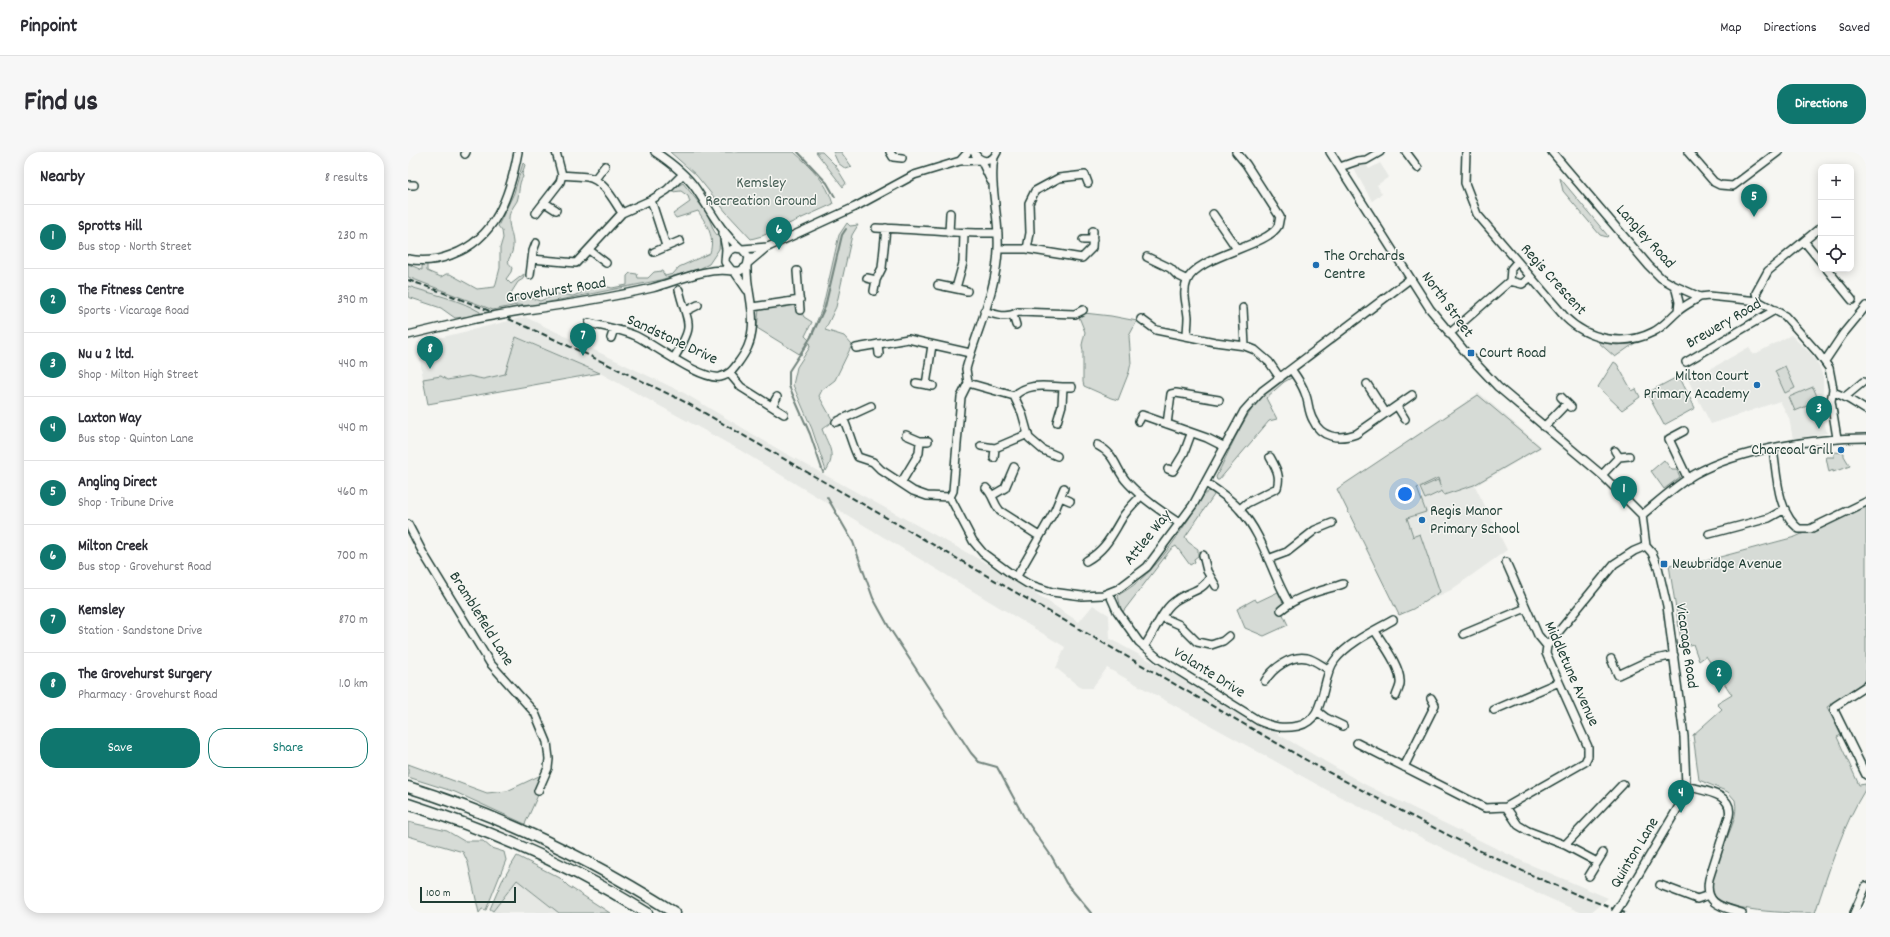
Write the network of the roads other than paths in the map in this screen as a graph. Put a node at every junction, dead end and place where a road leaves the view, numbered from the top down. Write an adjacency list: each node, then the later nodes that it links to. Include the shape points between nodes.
1 (518, 152): 58 (street, via 506,200 482,236 468,248 446,257)
2 (556, 152): 23 (street)
3 (655, 152): 22 (street)
4 (890, 152): 16 (street, via 893,157)
5 (968, 152): 18 (street)
6 (974, 152): 17 (street)
7 (1236, 152): 51 (street, via 1280,217 1278,226 1268,236)
8 (1330, 152): 20 (street, North Street)
9 (1380, 152): 20 (street, via 1366,160)
10 (1406, 152): 21 (street)
11 (1466, 152): 60 (street, Regis Crescent, via 1465,183 1470,199 1483,222)
12 (1552, 152): 75 (street, Langley Road, via 1649,266 1661,278)
13 (1688, 152): 14 (street, via 1714,182 1733,186)
14 (1778, 152)
15 (997, 154): 17 (street, via 989,161); 26 (street)
16 (902, 158)
17 (980, 160): 18 (street); 26 (street)
18 (960, 161): 48 (street, via 914,175 855,207)
19 (604, 166): 24 (street)
20 (1340, 167): 70 (street, North Street)
21 (1418, 168)
22 (683, 174): 27 (street, via 667,190); 38 (street, via 696,188)
23 (562, 175): 24 (street); 28 (street)
24 (595, 180): 31 (street, via 604,188)
25 (1088, 183): 53 (street, via 1084,171 1059,178 1035,191 1029,203 1030,233)
26 (992, 186): 40 (street)
27 (651, 200): 31 (street); 47 (street)
28 (545, 203): 29 (street); 30 (street)
29 (556, 210)
30 (536, 213)
31 (622, 214): 52 (street)
32 (950, 214): 39 (street)
33 (1212, 214): 51 (street)
34 (876, 228): 35 (street)
35 (886, 228): 39 (street, via 912,228); 71 (street, via 882,268)
36 (1818, 229): 45 (street)
37 (1093, 231): 43 (street)
38 (723, 232): 49 (street); 56 (street)
39 (949, 233): 41 (street)
40 (998, 233): 41 (street); 50 (street)
41 (964, 234): 76 (street, via 962,263)
42 (1083, 240): 43 (street)
43 (1093, 240): 53 (street, via 1089,252 1082,258)
44 (680, 241): 47 (street)
45 (1804, 241): 57 (street); 84 (street, via 1768,271 1756,293)
46 (536, 243): 59 (street)
47 (666, 246): 54 (street)
48 (768, 247): 49 (street); 62 (street)
49 (741, 249): 56 (street, via 732,249); 62 (street, via 748,255)
50 (998, 249): 53 (street); 93 (street, via 994,281)
51 (1237, 249): 72 (street, via 1194,270)
52 (589, 250): 59 (street, via 576,263); 61 (street)
53 (1027, 250)
54 (654, 252)
55 (1147, 256): 72 (street)
56 (725, 257): 63 (street, Grovehurst Road); 64 (street, via 726,265)
57 (1818, 258)
58 (408, 259)
59 (532, 260): 67 (street)
60 (1517, 262): 68 (street, Regis Crescent); 73 (street, via 1511,268)
61 (606, 263)
62 (748, 265): 64 (street, via 740,271); 80 (street, Sandstone Drive, via 747,283)
63 (708, 271): 64 (street, Grovehurst Road); 102 (street, Grovehurst Road, bridge, via 638,291 475,319)
64 (733, 271): 80 (street, Sandstone Drive)
65 (797, 271): 82 (street)
66 (1829, 272): 83 (street)
67 (530, 275)
68 (1531, 277): 73 (street, via 1522,284); 94 (street, Regis Crescent, via 1573,325 1584,332 1603,338 1623,340 1649,334)
69 (867, 278): 71 (street)
70 (1410, 279): 101 (street, North Street); 114 (street, Attlee Way)
71 (876, 280): 78 (street)
72 (1187, 280): 103 (street, via 1184,294 1188,318)
73 (1510, 281): 101 (street)
74 (938, 285): 76 (street)
75 (1675, 286): 81 (street, Langley Road); 94 (street, via 1679,302)
76 (956, 288): 79 (street)
77 (680, 290): 92 (street)
78 (874, 291)
79 (967, 291)
80 (750, 295): 87 (street, Sandstone Drive)
81 (1700, 297): 84 (street, Langley Road); 94 (street, Regis Crescent)
82 (800, 300): 87 (street); 89 (street)
83 (1852, 300)
84 (1758, 301): 91 (street, Langley Road)
85 (698, 305): 92 (street)
86 (1866, 306): 112 (street)
87 (752, 307): 115 (street, Sandstone Drive, via 752,330 748,346)
88 (1243, 308): 107 (street)
89 (800, 310)
90 (1083, 310): 95 (street, via 1075,314 1030,311)
91 (1775, 310): 96 (street, Langley Road); 113 (street, Brewery Road)
92 (686, 311): 111 (street, via 688,331)
93 (984, 311): 95 (street, via 997,315); 109 (street)
94 (1678, 311)
95 (1013, 315): 99 (street)
96 (1785, 316): 112 (street, Brewery Road)
97 (1141, 319): 103 (street, via 1156,330)
98 (589, 323): 100 (street, Sandstone Drive)
99 (1016, 325)
100 (614, 329): 104 (street, Sandstone Drive); 111 (street, Sandstone Drive, via 635,336)
101 (1449, 334): 142 (street, North Street, via 1490,379)
102 (408, 335)
103 (1187, 336): 107 (street)
104 (611, 338)
105 (878, 344): 106 (street, via 908,340); 108 (street); 110 (street)
106 (932, 345): 109 (street); 118 (street, via 929,385)
107 (1245, 346): 116 (street, via 1263,356)
108 (856, 348)
109 (970, 353): 119 (street, via 966,369)
110 (879, 354)
111 (674, 358): 115 (street, Sandstone Drive, via 707,375 720,377)
112 (1825, 361): 123 (street, Brewery Road, via 1832,376)
113 (1686, 362)
114 (1291, 368): 116 (street, Attlee Way); 134 (street, via 1304,390 1312,420 1329,436 1346,437 1356,434)
115 (730, 374): 130 (street, via 741,387)
116 (1280, 378): 153 (street, Attlee Way, via 1262,391 1244,411)
117 (1863, 382): 126 (street)
118 (916, 383)
119 (968, 383): 125 (street); 170 (street, via 961,397 953,491)
120 (1367, 384): 134 (street)
121 (1063, 387): 122 (street); 125 (street, via 1036,385 1023,389); 139 (street, via 1062,405)
122 (1072, 387)
123 (1833, 392): 126 (street); 147 (street, Brewery Road, via 1831,401)
124 (1412, 395): 132 (street)
125 (1014, 396): 144 (street)
126 (1846, 396): 133 (street)
127 (777, 397): 130 (street)
128 (1561, 397): 142 (street, via 1569,405)
129 (1219, 400): 141 (street, via 1171,394)
130 (772, 406): 135 (street)
131 (871, 406): 136 (street)
132 (1397, 406): 134 (street); 137 (street)
133 (1866, 410)
134 (1385, 412)
135 (784, 414)
136 (843, 418): 138 (street); 164 (street, via 858,457 874,462 881,470)
137 (1405, 419)
138 (836, 422)
139 (1056, 422)
140 (1140, 422): 141 (street, via 1142,415)
141 (1167, 424): 145 (street)
142 (1544, 427): 162 (street, North Street)
143 (1684, 431): 163 (street, via 1669,439)
144 (1028, 434): 154 (street); 156 (street, via 1032,442)
145 (1191, 434): 153 (street); 161 (street, via 1184,453 1173,471)
146 (906, 435): 149 (street)
147 (1837, 438): 148 (street); 155 (street)
148 (1866, 438)
149 (920, 441): 150 (street); 164 (street, via 919,453)
150 (928, 441)
151 (1097, 445): 169 (street, via 1117,462 1126,481)
152 (981, 446): 154 (street)
153 (1225, 447): 165 (street, Attlee Way)
154 (995, 448): 159 (street)
155 (1773, 449): 163 (street, via 1737,457); 175 (street, via 1779,490)
156 (1057, 456)
157 (1629, 456): 162 (street, via 1617,454)
158 (1270, 457): 174 (street, via 1278,473 1279,481 1276,488)
159 (994, 458)
160 (1014, 467): 168 (street, via 1005,488)
161 (1168, 469)
162 (1602, 475): 176 (street, North Street)
163 (1688, 478): 176 (street)
164 (901, 483): 170 (street, via 927,496)
165 (1206, 483): 174 (street); 177 (street, Attlee Way)
166 (986, 488): 168 (street)
167 (1064, 488): 171 (street)
168 (993, 495): 181 (street, via 995,505 1000,511)
169 (1141, 496): 177 (street); 185 (street, via 1124,515 1098,558)
170 (950, 497): 187 (street, Attlee Way, via 978,547 997,564)
171 (1061, 497): 172 (street); 181 (street)
172 (1070, 501)
173 (1866, 502): 175 (street, via 1806,530 1795,526)
174 (1240, 509): 184 (street, via 1256,532)
175 (1785, 509): 180 (street, via 1769,518)
176 (1642, 515): 182 (street, Vicarage Road)
177 (1179, 523): 191 (street, Attlee Way, via 1147,567 1126,584)
178 (1332, 523): 184 (street, via 1315,530 1290,550)
179 (408, 524): 219 (street, Bramblefield Lane, via 490,662 535,713 547,742 549,759)
180 (1709, 534)
181 (1039, 536): 187 (street)
182 (1646, 546): 201 (street, via 1614,564); 202 (street, Vicarage Road, via 1655,558 1661,577)
183 (1203, 555): 188 (street)
184 (1268, 559): 192 (street)
185 (1086, 561)
186 (1506, 562): 193 (street, Middletune Avenue)
187 (1017, 576): 191 (street, Attlee Way, via 1028,584 1068,595)
188 (1210, 577): 190 (street); 195 (street, via 1200,589 1177,594)
189 (1343, 584): 192 (street)
190 (1216, 586)
191 (1108, 593): 200 (street, Volante Drive, via 1128,629)
192 (1289, 603): 194 (street)
193 (1526, 608): 198 (street); 201 (street, Middletune Avenue, via 1538,635)
194 (1281, 610)
195 (1162, 617): 199 (street, via 1180,626 1197,642 1211,645); 200 (street)
196 (1393, 620): 197 (street)
197 (1375, 631): 204 (street, via 1344,652 1335,660); 208 (street, via 1392,659 1401,682)
198 (1464, 634)
199 (1229, 636)
200 (1144, 646): 211 (street, Volante Drive, via 1158,658 1221,698 1274,727 1302,725 1311,720)
201 (1547, 646): 206 (street, Middletune Avenue, via 1546,654)
202 (1674, 655): 203 (street, via 1648,661 1618,675); 217 (street, Vicarage Road, via 1684,737)
203 (1611, 659)
204 (1330, 670): 205 (street, via 1306,658 1296,658 1270,672); 211 (street)
205 (1265, 681)
206 (1559, 682): 210 (street); 221 (street, Middletune Avenue, via 1588,747 1588,756 1585,762)
207 (1866, 686): 215 (street, via 1835,706 1834,710)
208 (1396, 696)
209 (1431, 698): 214 (street, via 1435,705)
210 (1494, 710)
211 (1318, 711): 212 (street)
212 (1343, 726)
213 (1357, 743): 214 (street, Middletune Avenue)
214 (1404, 767): 221 (street, Middletune Avenue, via 1485,808)
215 (1866, 775)
216 (1623, 784): 222 (street)
217 (1686, 786): 228 (street, via 1728,801 1730,808 1709,879); 231 (street, Quinton Lane, bridge, via 1679,806)
218 (408, 787): 230 (highway, via 456,802 554,843 612,874)
219 (538, 791)
220 (408, 804): 229 (highway, via 453,818 546,857 618,894)
221 (1506, 807): 222 (street, via 1518,825)
222 (1565, 845): 224 (street)
223 (1602, 853): 224 (street)
224 (1597, 862): 225 (street)
225 (1589, 876)
226 (1661, 885): 228 (street, via 1697,899)
227 (1866, 886): 233 (street)
228 (1709, 894): 232 (street, via 1719,905)
229 (647, 913)
230 (675, 913)
231 (1615, 913)
232 (1742, 913)
233 (1854, 913)

